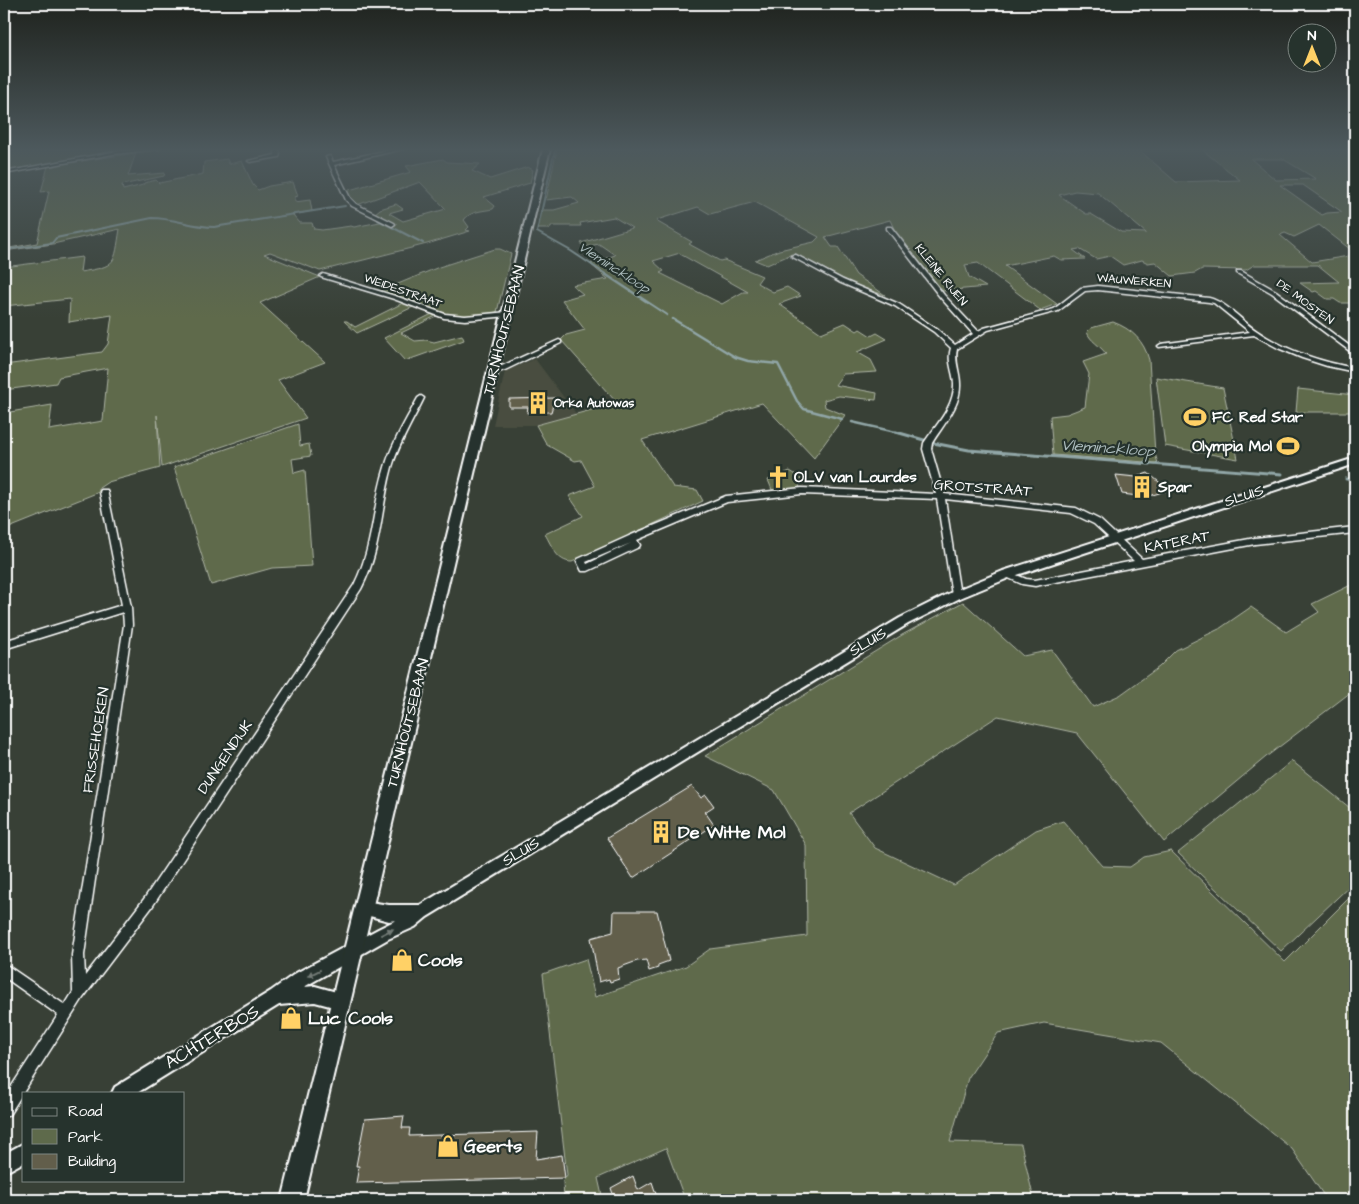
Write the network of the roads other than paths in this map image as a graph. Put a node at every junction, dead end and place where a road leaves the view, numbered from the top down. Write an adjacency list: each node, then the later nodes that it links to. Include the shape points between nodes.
1 (354, 205): 3 (street)
2 (534, 205): 8 (main road, TURNHOUTSEBAAN)
3 (392, 224)
4 (889, 228): 10 (street, KLEINE RIJEN, via 942,296)
5 (794, 256): 13 (street, via 847,284 897,305 936,331)
6 (1239, 272): 14 (street, DE MOSTEN, via 1274,292)
7 (323, 276): 8 (street, WEIDESTRAAT, via 444,316 465,318)
8 (508, 314): 16 (main road, TURNHOUTSEBAAN)
9 (1256, 333): 10 (street, WAUWERKEN, via 1209,300 1088,288 1082,289 1056,310); 12 (street); 15 (street, WAUWERKEN, via 1306,358)
10 (977, 334): 13 (street, WAUWERKEN)
11 (559, 342): 16 (street)
12 (1161, 346)
13 (954, 348): 20 (street, via 951,360 957,379 956,396 927,449)
14 (1355, 353)
15 (1355, 370)
16 (494, 372): 29 (main road, TURNHOUTSEBAAN)
17 (421, 398): 33 (street, DUNGENDIJK, via 389,466 373,552 358,587 148,903)
18 (1355, 461): 23 (street, SLUIS)
19 (104, 492): 27 (street, FRISSEHOEKEN)
20 (941, 497): 22 (street, GROTSTRAAT, via 802,491 732,498); 23 (street, GROTSTRAAT, via 1073,510 1092,518); 26 (street)
21 (1355, 530): 24 (street, KATERAT, via 1255,542)
22 (632, 538): 22 (street, GROTSTRAAT, via 581,561 585,569 636,545)
23 (1115, 538): 24 (street, GROTSTRAAT); 25 (street, SLUIS)
24 (1141, 563): 25 (street, KATERAT, via 1035,583)
25 (1008, 574): 26 (street, SLUIS)
26 (956, 595): 30 (street, SLUIS, via 904,621 799,683)
27 (127, 608): 28 (street); 33 (street, FRISSEHOEKEN, via 126,640 78,956)
28 (4, 645)
29 (363, 908): 30 (street); 31 (main road, TURNHOUTSEBAAN)
30 (422, 912): 31 (street, SLUIS, one-way to 30, via 410,922)
31 (352, 952): 34 (street, ACHTERBOS, one-way to 34, via 302,979); 35 (main road, TURNHOUTSEBAAN)
32 (4, 970): 36 (street)
33 (79, 994): 36 (street, DUNGENDIJK)
34 (277, 997): 35 (street, ACHTERBOS, via 315,994); 37 (street, ACHTERBOS)
35 (341, 1001): 41 (main road, TURNHOUTSEBAAN)
36 (67, 1014): 38 (street, DUNGENDIJK)
37 (123, 1092)
38 (4, 1110)
39 (22, 1153): 40 (street)
40 (4, 1164)
41 (293, 1200)

